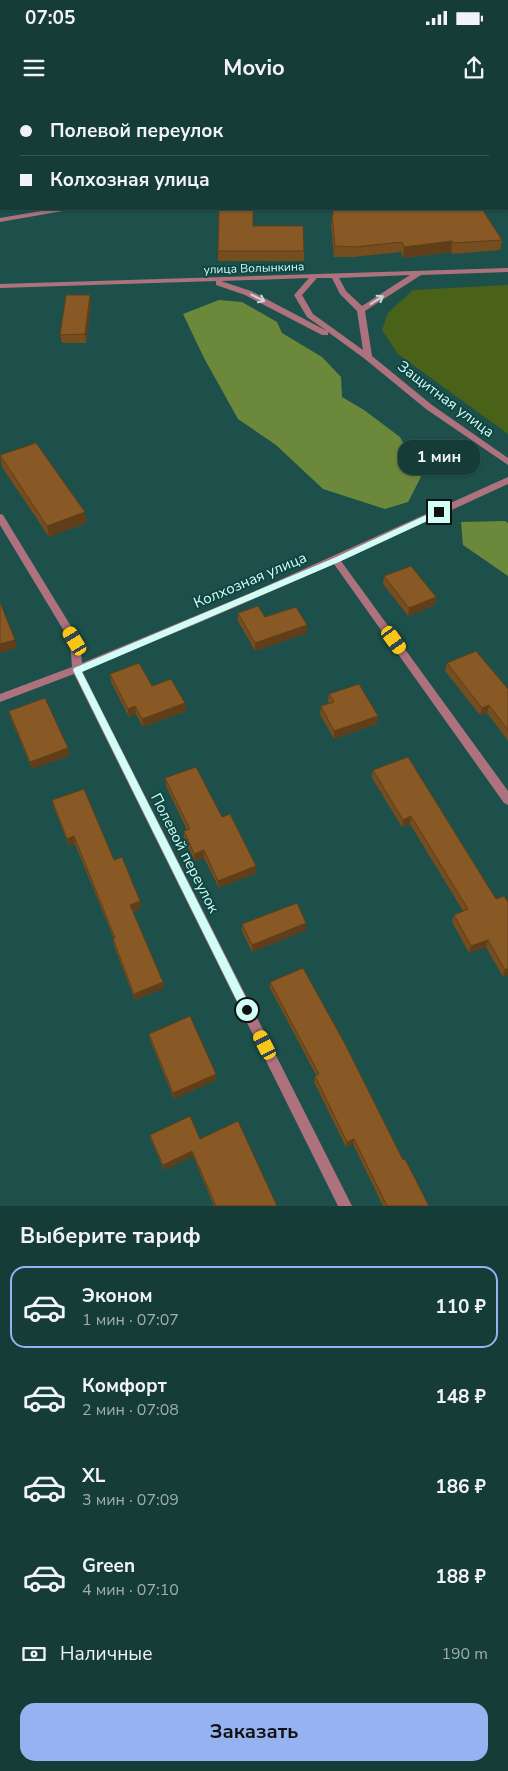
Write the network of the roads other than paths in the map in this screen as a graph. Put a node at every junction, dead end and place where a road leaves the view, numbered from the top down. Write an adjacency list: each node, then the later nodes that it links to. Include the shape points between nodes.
1 (57, 210): 2 (street)
2 (0, 220)
3 (508, 270): 4 (street, улица Волынкина)
4 (421, 272): 6 (street, улица Волынкина); 9 (street, one-way to 4)
5 (314, 277): 6 (street, улица Волынкина); 7 (street, улица Волынкина); 10 (street, via 298,295 310,315)
6 (335, 277): 9 (street, via 343,292)
7 (213, 281): 8 (street, улица Волынкина); 10 (street, one-way to 10, via 248,293)
8 (0, 286)
9 (361, 310): 10 (street)
10 (368, 357): 11 (street, Защитная улица, via 429,406)
11 (508, 462)
12 (508, 480): 14 (street, Колхозная улица)
13 (0, 517): 15 (street, Полевой переулок, via 75,641)
14 (336, 560): 15 (street, Колхозная улица); 17 (street)
15 (77, 670): 16 (street, Колхозная улица); 18 (street, Полевой переулок)
16 (0, 698)
17 (508, 800)
18 (345, 1206)

